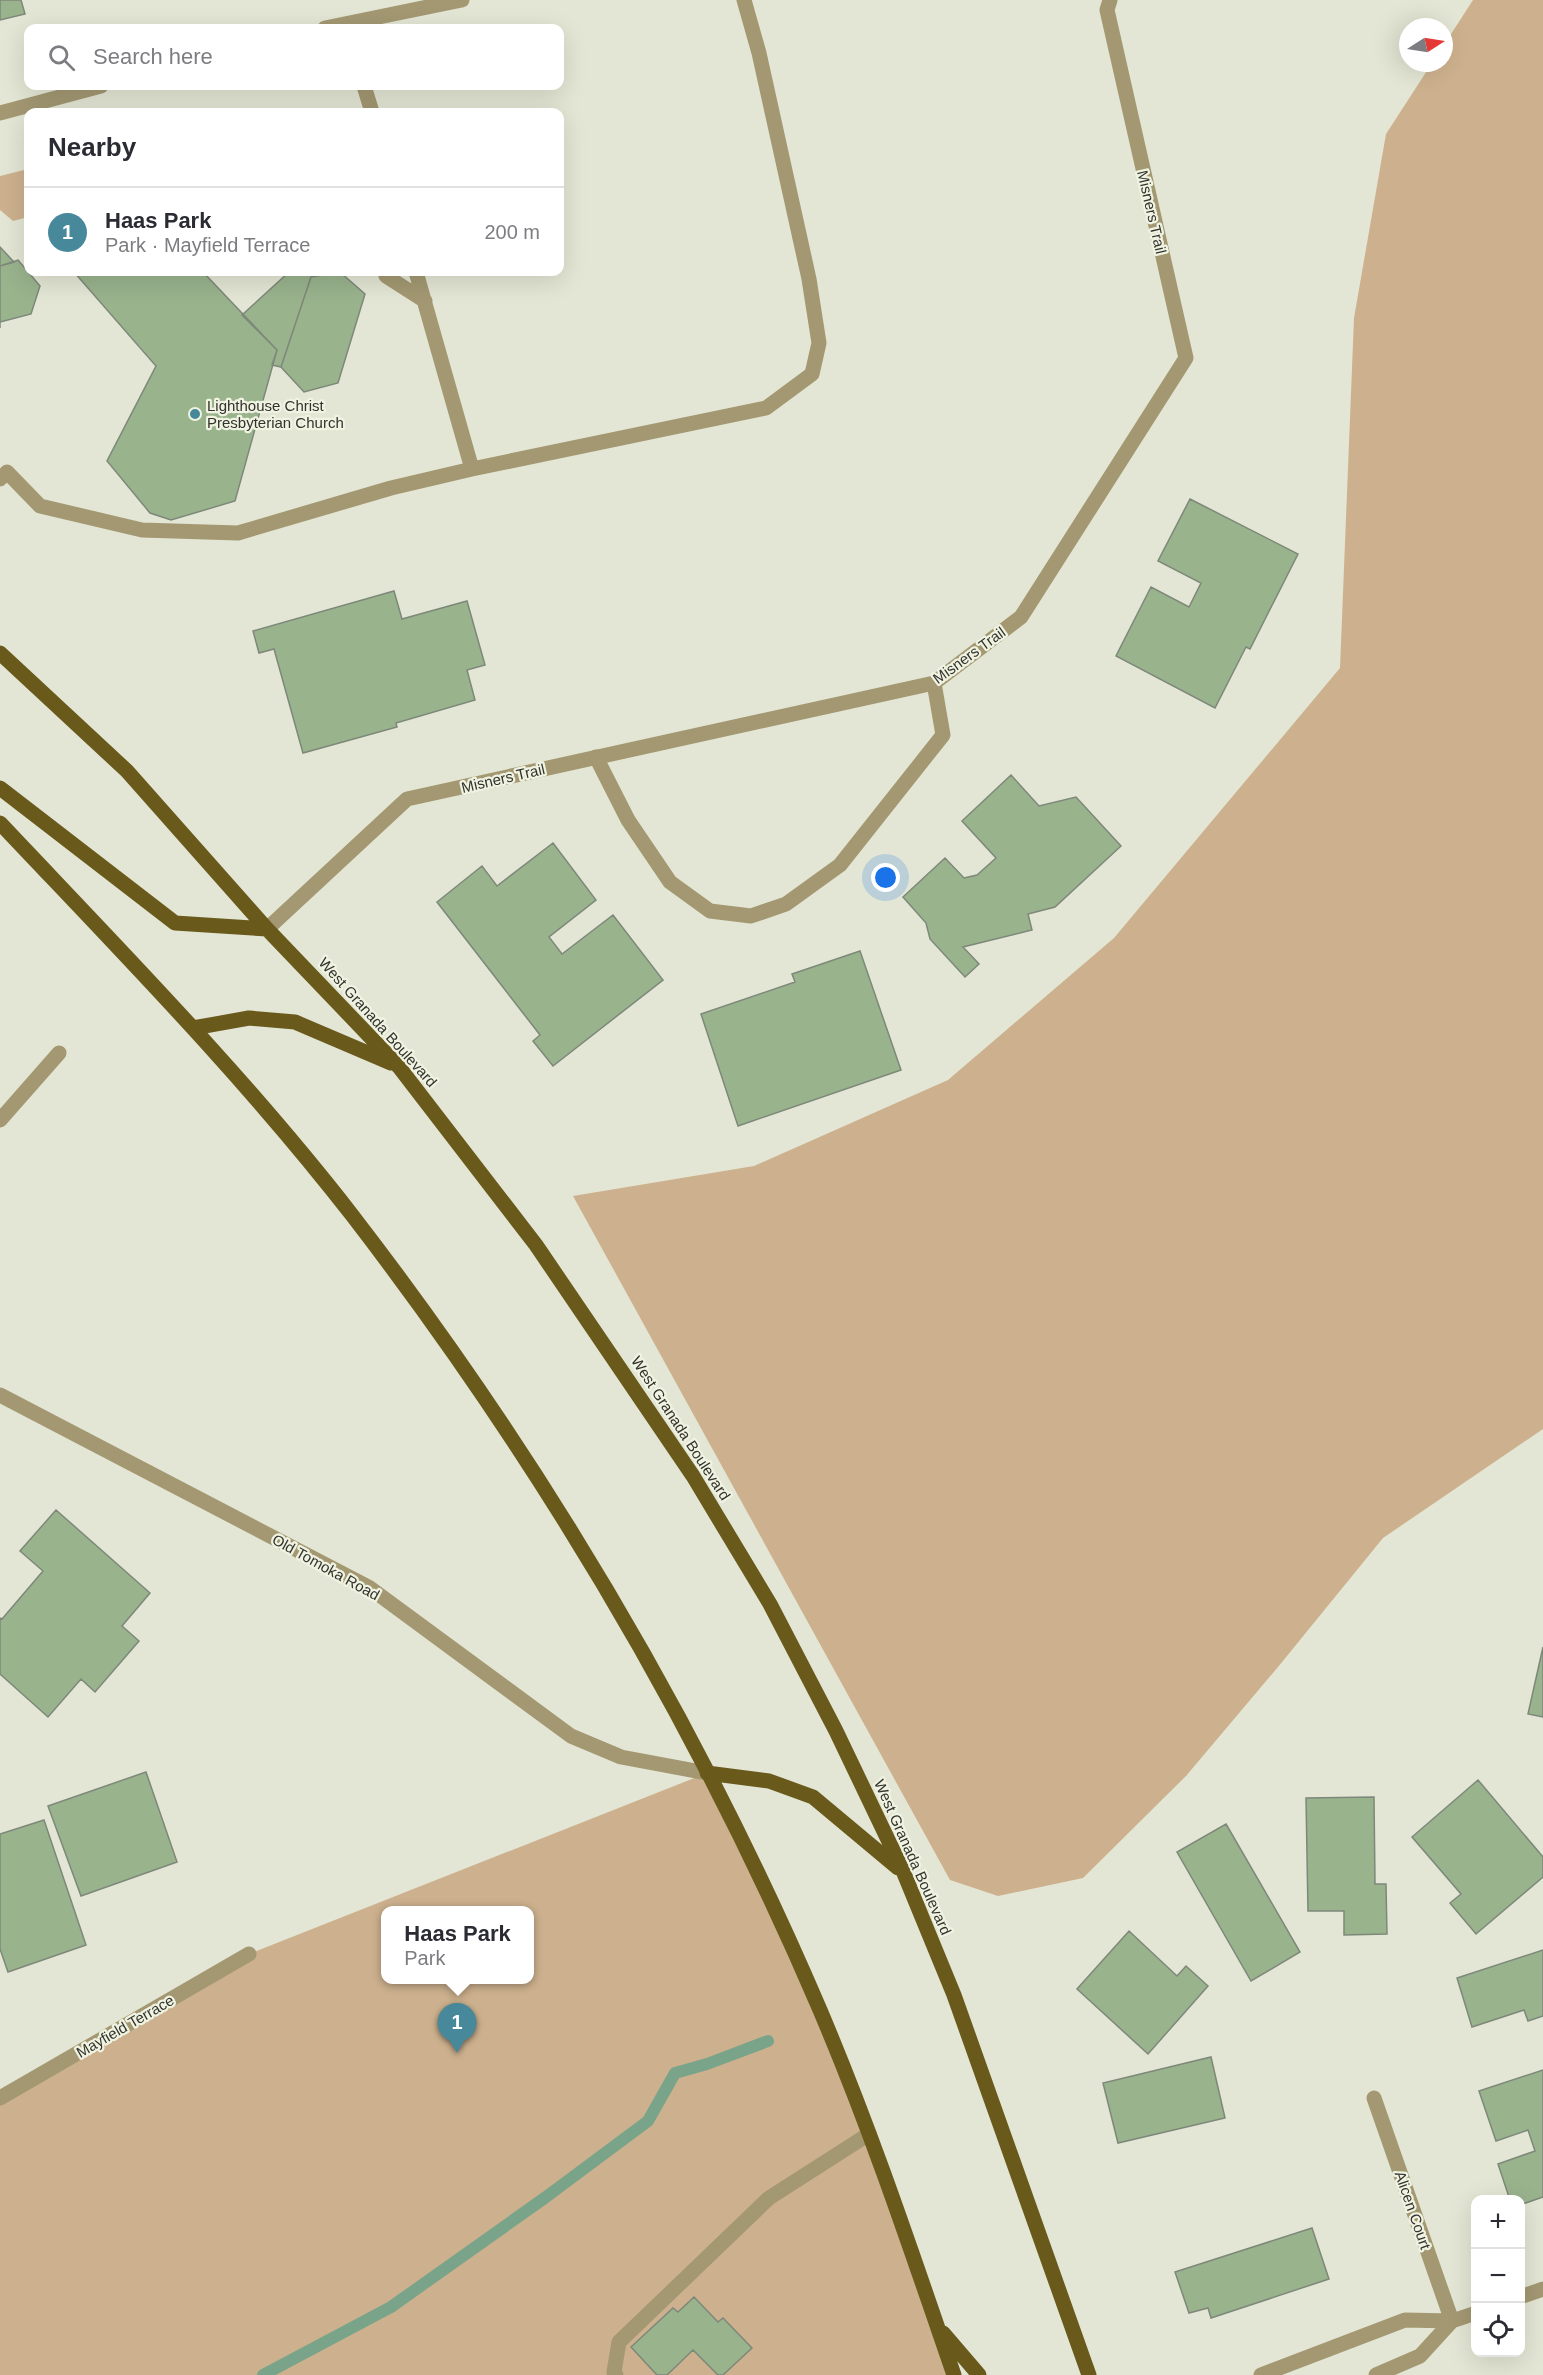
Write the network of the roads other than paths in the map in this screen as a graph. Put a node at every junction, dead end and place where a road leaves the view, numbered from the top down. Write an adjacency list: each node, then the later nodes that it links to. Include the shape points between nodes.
1 (462, 0): 4 (street)
2 (744, 0): 12 (street, via 809,279 819,343 812,374 766,408)
3 (1110, 0): 15 (street, Misners Trail, via 1107,10 1186,358 1021,617)
4 (356, 24)
5 (86, 90): 8 (street)
6 (365, 90): 7 (street)
7 (371, 108)
8 (0, 113)
9 (386, 276): 11 (street)
10 (417, 276): 11 (street)
11 (425, 301): 12 (street)
12 (472, 468): 13 (street, via 238,533 142,530 40,506 7,472)
13 (0, 479)
14 (0, 653): 19 (main road, West Granada Boulevard, via 127,771)
15 (934, 683): 16 (street, Misners Trail); 16 (street, via 943,735 840,865 786,904 751,916 710,912 670,882 628,820)
16 (596, 757): 19 (street, Misners Trail, via 406,799)
17 (0, 788): 19 (main road, via 175,923)
18 (0, 823): 20 (main road)
19 (267, 929): 22 (main road, West Granada Boulevard)
20 (194, 1028): 22 (main road, via 249,1018 295,1022); 25 (main road, via 351,1215 504,1427 585,1552)
21 (59, 1053): 23 (street)
22 (399, 1067): 26 (main road, West Granada Boulevard, via 536,1245 693,1476 770,1604)
23 (0, 1120)
24 (0, 1395): 25 (street, Old Tomoka Road, via 370,1588 571,1736 621,1757)
25 (707, 1773): 26 (main road, via 769,1781 813,1797); 30 (main road, via 819,2008)
26 (903, 1871): 39 (main road, West Granada Boulevard, via 954,1995)
27 (249, 1954): 28 (street, Mayfield Terrace)
28 (0, 2098)
29 (1374, 2098): 34 (street, Alicen Court)
30 (869, 2134): 35 (main road); 36 (street, via 769,2198 619,2342)
31 (1543, 2289): 32 (street)
32 (1525, 2296)
33 (1471, 2315): 34 (street)
34 (1452, 2321): 40 (street, via 1405,2320); 41 (street, via 1420,2356)
35 (937, 2326): 37 (main road); 38 (main road)
36 (616, 2375)
37 (954, 2375)
38 (979, 2375)
39 (1089, 2375)
40 (1261, 2375)
41 (1376, 2375)

